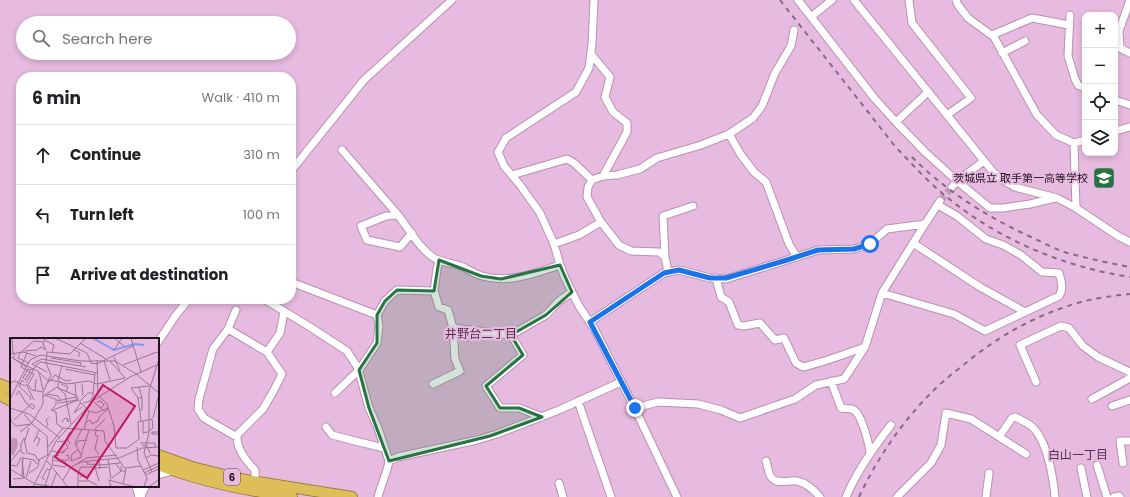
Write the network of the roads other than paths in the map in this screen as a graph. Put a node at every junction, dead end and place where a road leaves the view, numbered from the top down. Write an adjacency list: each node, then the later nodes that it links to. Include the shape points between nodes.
1 (452, 0): 31 (street, via 364,80)
2 (594, 0): 17 (street)
3 (798, 0): 10 (street)
4 (832, 0): 10 (street)
5 (854, 0): 19 (street)
6 (909, 0): 22 (street, via 912,24 970,98)
7 (956, 0): 13 (street, via 968,18)
8 (1130, 0): 16 (street, via 1119,31 1120,48)
9 (1070, 15): 11 (street)
10 (811, 17): 23 (street)
11 (1069, 25): 13 (street, via 1032,18); 18 (street, via 1068,56 1075,79)
12 (794, 30): 26 (street, via 791,46 762,106 753,118)
13 (992, 35): 15 (street)
14 (1025, 41): 15 (street)
15 (1002, 53): 28 (street, via 1037,115 1056,135)
16 (1130, 53)
17 (591, 54): 32 (street, via 590,68 576,92 506,138 498,152 504,166); 33 (street, via 610,77 605,97 612,112 627,123 627,132)
18 (1082, 87)
19 (928, 92): 22 (street); 23 (street)
20 (1118, 101): 21 (street)
21 (1130, 105)
22 (947, 115): 30 (street)
23 (896, 122): 35 (street)
24 (1130, 127): 25 (street)
25 (1118, 130)
26 (729, 134): 33 (street, via 657,158 640,169 617,176); 48 (street, via 754,172 766,182 789,244)
27 (1082, 141): 28 (street)
28 (1074, 143): 39 (street)
29 (342, 150): 40 (street)
30 (984, 161): 35 (street); 37 (street, via 1004,181)
31 (296, 165)
32 (512, 175): 34 (street, via 567,159); 46 (street, via 540,213)
33 (603, 176): 34 (street)
34 (592, 180): 41 (street, via 587,197)
35 (957, 181): 36 (street); 37 (street, via 990,208)
36 (952, 187)
37 (1057, 198): 39 (street)
38 (693, 206): 47 (street, via 662,216)
39 (1076, 208): 44 (street)
40 (398, 215): 43 (street); 43 (street, via 386,216 361,226 367,240 400,247)
41 (602, 222): 46 (street); 47 (street, via 619,246 631,252 659,252)
42 (925, 224): 45 (street); 48 (street, via 886,229 870,244 854,249 818,250); 61 (street, via 939,204 986,239 1021,255 1042,272 1058,273 1062,292 1059,296)
43 (412, 233): 49 (street, via 419,245)
44 (1130, 242)
45 (913, 243): 56 (street); 61 (street, via 980,287)
46 (554, 244): 50 (street)
47 (665, 256): 51 (street)
48 (797, 257): 52 (street, via 726,278)
49 (439, 260): 50 (street, via 481,276 501,279 518,278); 54 (street)
50 (560, 265): 55 (street)
51 (668, 272): 52 (street, via 679,270); 63 (street)
52 (716, 278): 68 (street, via 721,297 729,302 738,324 744,326 760,323 775,340 784,338 796,363 803,367)
53 (296, 284): 62 (street)
54 (434, 291): 62 (street, via 398,290 385,300); 64 (street, via 439,307 448,310)
55 (572, 292): 63 (street); 66 (street, via 546,315)
56 (882, 293): 61 (street, via 954,314 985,331); 68 (street)
57 (185, 304): 67 (street)
58 (272, 304): 60 (street)
59 (236, 310): 65 (street)
60 (284, 312): 69 (street, via 280,333); 70 (street, via 347,351)
61 (1025, 312)
62 (377, 315): 70 (street, via 377,344)
63 (590, 322): 74 (street)
64 (453, 328): 66 (street); 77 (street, via 455,359 460,371)
65 (228, 329): 69 (street); 91 (street, via 213,349 198,409 204,418)
66 (511, 335): 87 (street, via 523,356 486,386 500,408 519,408)
67 (159, 341)
68 (865, 347): 73 (street, via 844,379)
69 (267, 352): 91 (street, via 282,374 263,409)
70 (359, 370): 79 (street); 93 (street, via 369,408)
71 (1130, 372): 75 (street, via 1098,357 1083,346 1069,328 1061,326 1020,345)
72 (1130, 378): 81 (street)
73 (831, 381): 86 (street, via 816,385 795,399 740,418 698,404 658,402); 94 (street, via 841,408 856,411 869,443)
74 (621, 382): 84 (street); 86 (street)
75 (1036, 382)
76 (0, 384): 78 (highway)
77 (433, 384)
78 (10, 389)
79 (335, 393)
80 (0, 395): 82 (highway)
81 (1092, 399)
82 (10, 400)
83 (1130, 400): 85 (street)
84 (578, 401): 87 (street); 115 (street)
85 (1112, 406)
86 (635, 408): 116 (street)
87 (542, 417): 97 (street, via 490,436)
88 (891, 425): 94 (street)
89 (326, 427): 93 (street, via 332,435)
90 (999, 436): 95 (street); 119 (street, via 971,418 946,413 938,451 931,463); 121 (street, via 1012,418 1016,417 1030,425 1039,436 1049,460)
91 (237, 437): 109 (street, via 244,458 255,470)
92 (1130, 440): 99 (street, via 1120,441)
93 (384, 448): 97 (street)
94 (870, 453): 118 (street)
95 (1026, 454)
96 (159, 455): 109 (highway, 6, via 214,473)
97 (389, 461): 113 (street)
98 (766, 461): 117 (street, via 770,476 777,482 798,481 806,484)
99 (1122, 463)
100 (159, 465): 103 (highway, 6)
101 (1097, 465): 123 (street)
102 (1081, 468): 122 (street)
103 (172, 471): 105 (street); 109 (highway, 6)
104 (989, 473): 120 (street)
105 (159, 475)
106 (559, 483): 114 (street)
107 (136, 487): 110 (street)
108 (145, 487): 110 (street)
109 (255, 490): 111 (highway, 6); 112 (highway, 6)
110 (140, 497)
111 (292, 497)
112 (352, 497)
113 (378, 497)
114 (563, 497)
115 (610, 497)
116 (677, 497)
117 (820, 497)
118 (846, 497)
119 (897, 497)
120 (986, 497)
121 (1056, 497)
122 (1087, 497)
123 (1107, 497)
124 (1114, 497): 125 (street)
125 (1120, 497)

